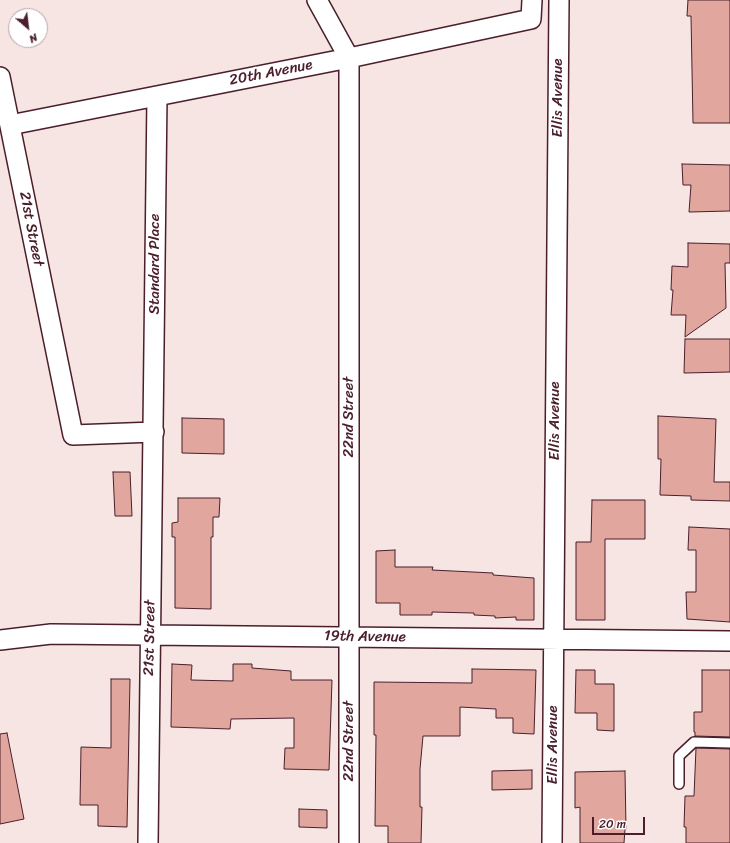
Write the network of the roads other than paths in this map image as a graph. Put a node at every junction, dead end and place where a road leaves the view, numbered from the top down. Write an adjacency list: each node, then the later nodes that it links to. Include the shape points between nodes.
1 (317, 0): 4 (street, 22nd Street)
2 (532, 0): 4 (street, 20th Avenue, via 531,19)
3 (559, 0): 11 (street, Ellis Avenue)
4 (349, 58): 6 (street, 20th Avenue); 10 (street, 22nd Street)
5 (0, 77): 7 (street, 21st Street)
6 (157, 96): 7 (street, 20th Avenue); 8 (street, Standard Place)
7 (10, 125): 8 (street, 21st Street, via 73,435)
8 (154, 432): 9 (street, 21st Street)
9 (150, 636): 10 (street, 19th Avenue); 12 (street, 19th Avenue, via 37,634); 16 (street, 21st Street)
10 (350, 637): 11 (street, 19th Avenue); 17 (street, 22nd Street)
11 (554, 639): 13 (street, 19th Avenue); 18 (street, Ellis Avenue)
12 (0, 640)
13 (730, 641)
14 (730, 743): 15 (lane, via 694,742 679,756)
15 (679, 784)
16 (148, 843)
17 (349, 843)
18 (552, 843)

